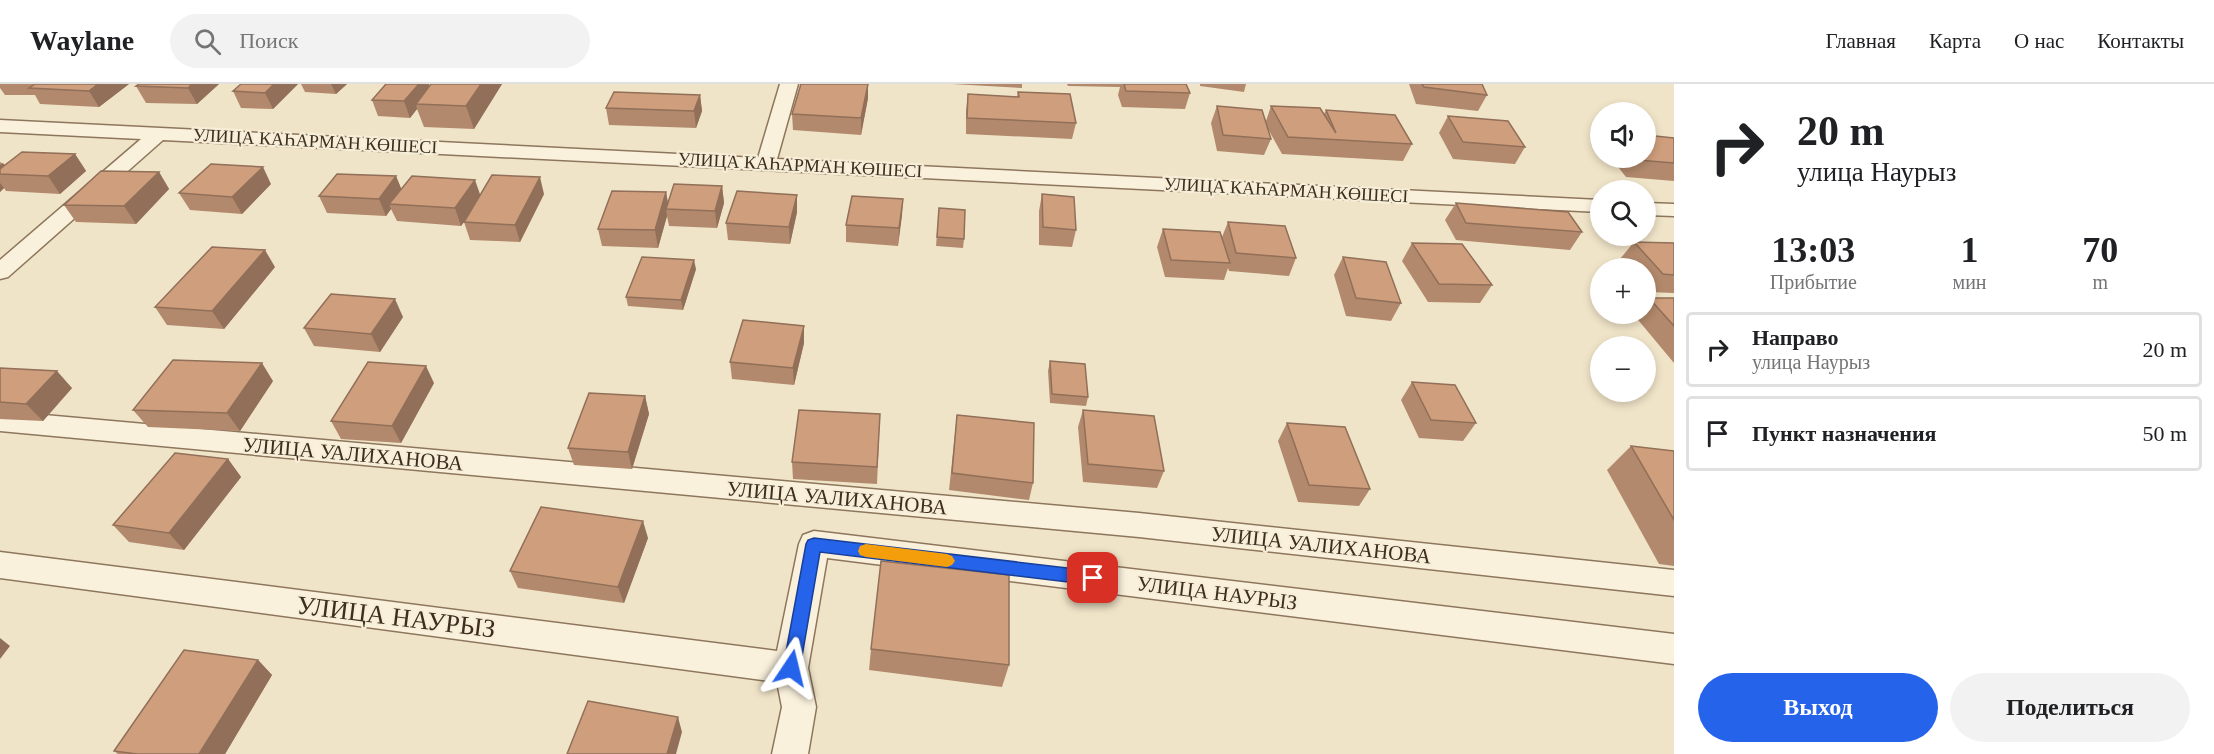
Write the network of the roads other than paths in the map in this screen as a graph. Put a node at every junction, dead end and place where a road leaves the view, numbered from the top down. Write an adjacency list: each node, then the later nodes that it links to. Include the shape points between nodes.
1 (789, 84): 4 (street)
2 (0, 126): 3 (street, УЛИЦА КАҺАРМАН КӨШЕСІ)
3 (158, 134): 4 (street, УЛИЦА КАҺАРМАН КӨШЕСІ); 8 (street)
4 (766, 163): 5 (street, УЛИЦА КАҺАРМАН КӨШЕСІ)
5 (1590, 205)
6 (1656, 209): 7 (street)
7 (1674, 210)
8 (0, 273)
9 (0, 421): 11 (street, УЛИЦА УАЛИХАНОВА, via 1139,525)
10 (0, 565): 13 (street, УЛИЦА НАУРЫЗ)
11 (1674, 583)
12 (1674, 649): 13 (street, УЛИЦА НАУРЫЗ, via 814,544)
13 (791, 668): 14 (street, УЛИЦА НАУРЫЗ, via 799,707)
14 (790, 754)

